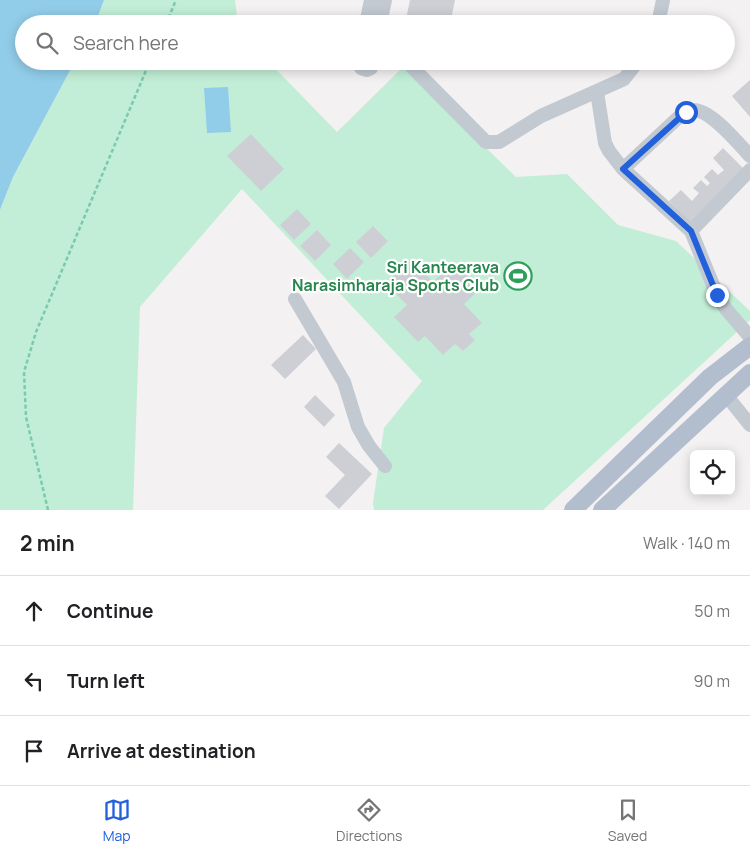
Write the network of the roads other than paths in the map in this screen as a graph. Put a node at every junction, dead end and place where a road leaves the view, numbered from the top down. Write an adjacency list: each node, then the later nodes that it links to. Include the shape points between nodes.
1 (371, 0): 4 (street)
2 (385, 0): 5 (street)
3 (663, 0): 6 (street)
4 (368, 15)
5 (382, 15)
6 (660, 15)
7 (415, 70): 9 (street, via 486,142 500,142 542,116)
8 (631, 70): 9 (street, via 624,79)
9 (597, 92): 11 (street, via 605,143)
10 (750, 156): 11 (street, via 710,115 692,110 681,115)
11 (623, 169): 13 (street)
12 (750, 170): 13 (street)
13 (691, 231): 15 (street, via 717,295)
14 (295, 299): 20 (street, via 344,382 358,426)
15 (750, 337)
16 (750, 346): 21 (main road, via 710,377)
17 (750, 373): 18 (main road)
18 (726, 395): 19 (street); 22 (main road)
19 (750, 425)
20 (385, 466)
21 (573, 510)
22 (602, 510)

